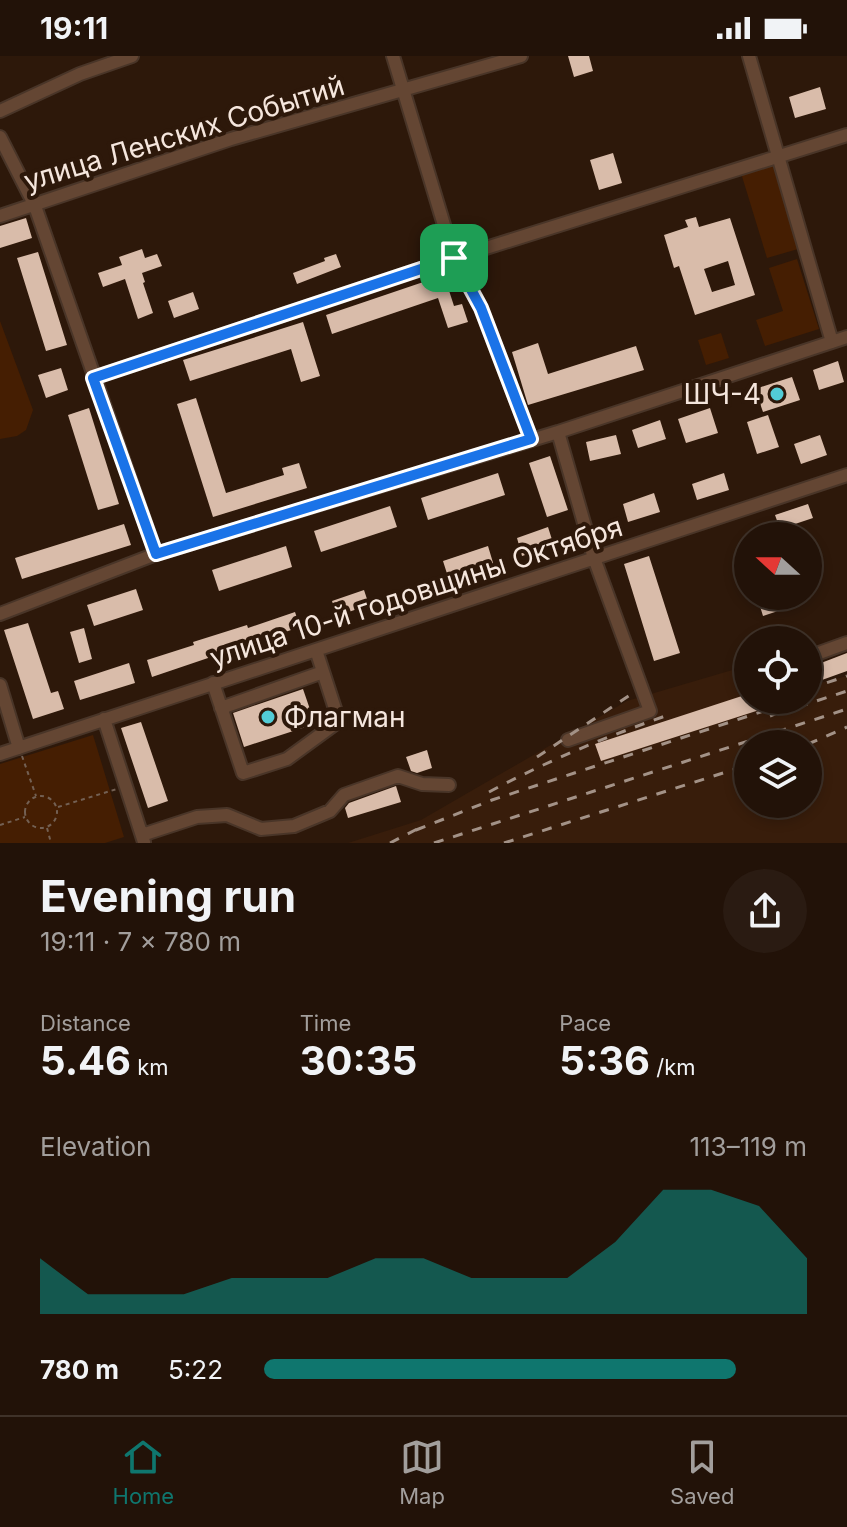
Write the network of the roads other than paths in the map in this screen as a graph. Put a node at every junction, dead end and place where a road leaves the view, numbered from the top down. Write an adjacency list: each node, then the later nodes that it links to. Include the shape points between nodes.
1 (132, 56): 6 (street)
2 (393, 56): 5 (street)
3 (521, 56): 5 (street, улица Ленских Событий)
4 (749, 56): 9 (street)
5 (404, 91): 10 (street, улица Ленских Событий, via 231,139); 12 (street)
6 (0, 111)
7 (847, 135): 9 (street)
8 (0, 137): 10 (street)
9 (778, 158): 12 (street); 14 (street)
10 (35, 206): 11 (street, улица Ленских Событий); 15 (street)
11 (0, 216)
12 (454, 258): 15 (street); 17 (street, via 481,308)
13 (847, 337): 14 (street)
14 (832, 342): 16 (street)
15 (93, 378): 19 (street)
16 (558, 432): 17 (street); 20 (street)
17 (531, 439): 19 (street)
18 (847, 475): 20 (street, улица 10-й годовщины Октября)
19 (156, 554): 21 (street)
20 (594, 558): 23 (street, улица 10-й годовщины Октября); 30 (street, via 650,711)
21 (0, 614)
22 (847, 643): 24 (street)
23 (316, 650): 25 (street); 26 (street, улица 10-й годовщины Октября)
24 (822, 652)
25 (323, 672): 28 (street); 28 (street, via 339,721 287,759 243,773)
26 (213, 683): 28 (street); 29 (street, улица 10-й годовщины Октября)
27 (0, 685): 31 (street)
28 (221, 708)
29 (104, 719): 31 (street, улица 10-й годовщины Октября); 34 (street)
30 (568, 740)
31 (19, 748): 32 (street, улица 10-й годовщины Октября)
32 (0, 754)
33 (449, 785): 34 (street, via 398,776 344,795 330,811 294,826 261,829 227,815 197,817)
34 (143, 839)

